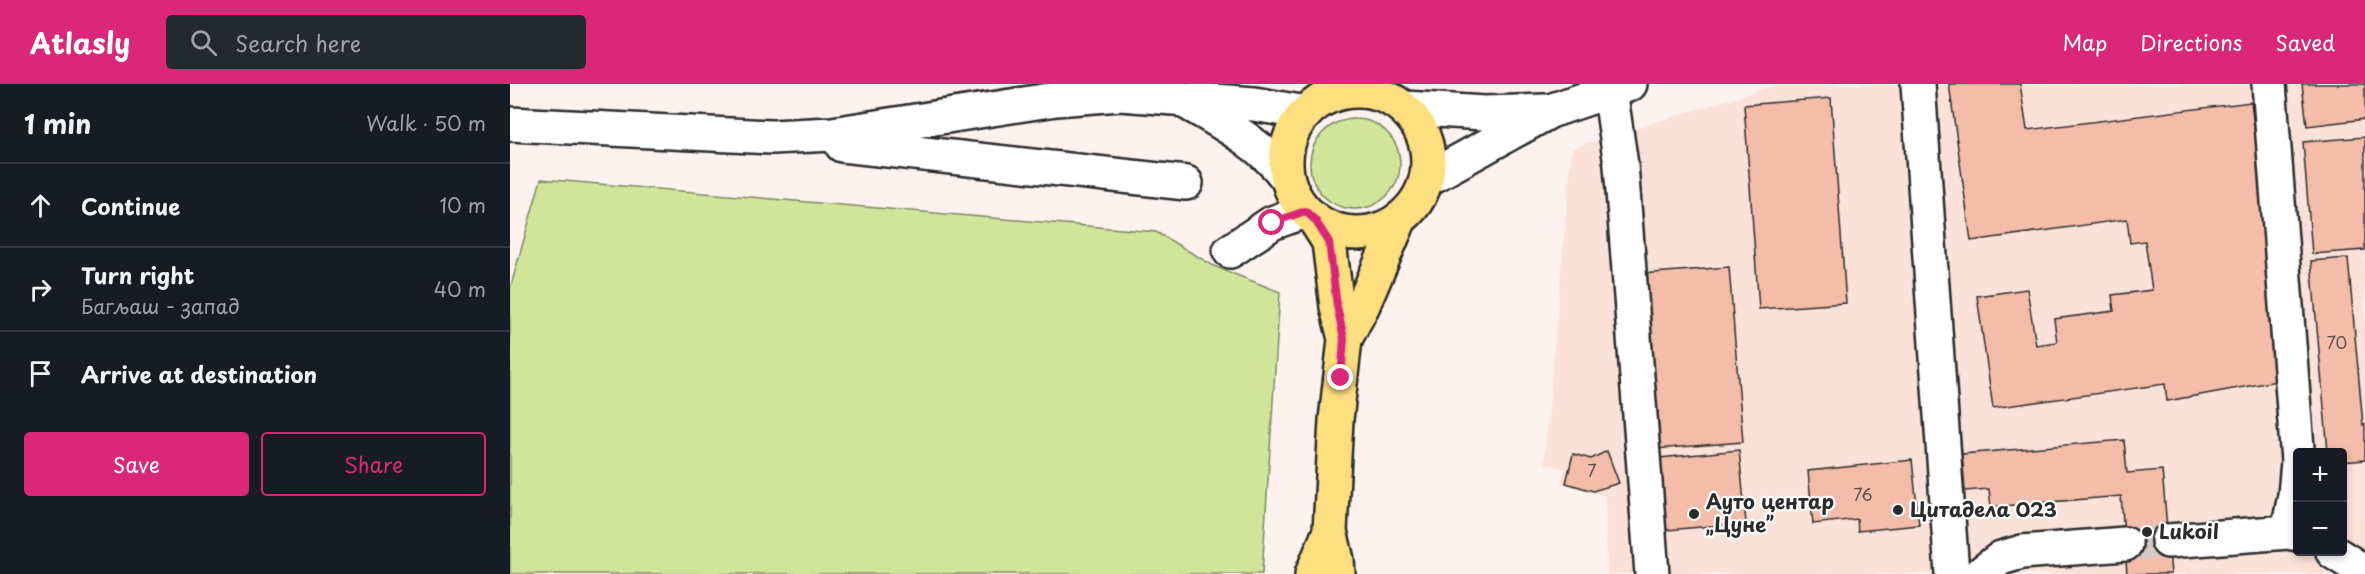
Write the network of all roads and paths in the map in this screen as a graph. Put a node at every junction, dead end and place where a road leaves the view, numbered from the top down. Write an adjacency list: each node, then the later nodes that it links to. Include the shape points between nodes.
1 (1918, 84): 26 (street)
2 (2270, 84): 16 (street)
3 (1620, 87): 7 (street); 25 (street, via 1621,165)
4 (1180, 98): 5 (street, via 1254,104); 9 (street, via 1120,94 1056,99 842,133); 12 (street, via 1242,136 1277,164)
5 (1322, 98): 6 (main road, via 1355,91); 12 (main road, via 1290,136 1287,150)
6 (1399, 98): 7 (street, via 1484,113); 10 (main road, via 1419,125 1427,146)
7 (1550, 111): 10 (street)
8 (510, 124): 9 (street)
9 (772, 137): 11 (street)
10 (1427, 179): 13 (main road, via 1420,198)
11 (1186, 183)
12 (1300, 200): 13 (main road, via 1332,229 1350,234 1376,232); 14 (street); 15 (main road, via 1329,242)
13 (1399, 221): 15 (main road)
14 (1230, 251)
15 (1344, 339): 17 (main road)
16 (2297, 448)
17 (1330, 531): 23 (main road); 24 (main road)
18 (2293, 533): 19 (street)
19 (2168, 541)
20 (2125, 544): 27 (street, via 2022,552 2001,558)
21 (2339, 556): 22 (street)
22 (2365, 572)
23 (1312, 574)
24 (1338, 574)
25 (1652, 574)
26 (1952, 574)
27 (1980, 574)

